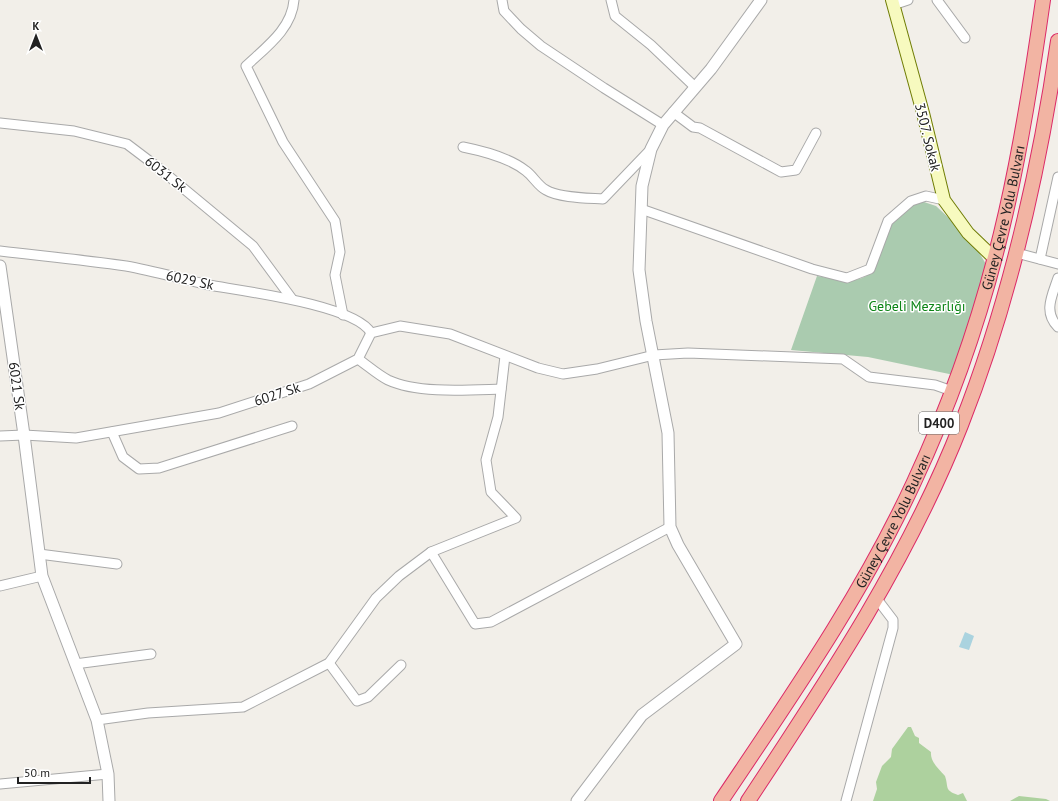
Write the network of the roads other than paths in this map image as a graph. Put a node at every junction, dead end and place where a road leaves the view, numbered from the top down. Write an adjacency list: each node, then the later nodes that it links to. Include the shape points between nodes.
1 (294, 0): 29 (street, via 293,8 280,35 246,66 284,142 335,221 340,252 335,275)
2 (502, 0): 14 (street, via 504,10 541,46)
3 (611, 0): 11 (street, via 615,16 651,45)
4 (761, 0): 11 (street)
5 (908, 0): 8 (street)
6 (937, 0): 9 (street)
7 (1043, 0): 23 (highway, Güney Çevre Yolu Bulvarı / D400, via 1020,143)
8 (892, 2): 19 (main road, 3507. Sokak)
9 (965, 38)
10 (1058, 41): 22 (highway, Güney Çevre Yolu Bulvarı / D400, via 1042,145)
11 (695, 87): 12 (street)
12 (673, 112): 14 (street); 15 (street, via 693,127 700,128 781,172 796,170)
13 (0, 123): 28 (street, 6031 Sk, via 74,131 127,144 253,246)
14 (663, 125): 17 (street)
15 (816, 133)
16 (463, 147): 17 (street, via 515,164 546,190 576,198 603,199)
17 (651, 149): 20 (street, via 642,186)
18 (1058, 178): 24 (street)
19 (944, 200): 20 (street, via 926,196 911,200 888,221 870,269 847,278 812,269); 23 (main road, 3507. Sokak, via 968,233)
20 (641, 209): 32 (street, via 639,270)
21 (0, 251): 28 (street, 6029 Sk, via 127,266 210,285)
22 (1017, 253): 24 (street); 47 (highway, Güney Çevre Yolu Bulvarı / D400, via 992,338 961,425 911,535)
23 (994, 258): 36 (highway, Güney Çevre Yolu Bulvarı / D400, via 978,318)
24 (1040, 259): 25 (street)
25 (1058, 264)
26 (0, 266): 39 (street, 6021 Sk)
27 (1058, 278): 30 (street, via 1048,307 1052,321)
28 (292, 298): 29 (street, 6029 Sk)
29 (343, 314): 31 (street, 6029 Sk, via 367,326)
30 (1058, 327)
31 (371, 333): 33 (street, via 400,326 450,334); 34 (street)
32 (654, 355): 33 (street, via 597,369 563,374); 36 (street, via 688,353 843,359 869,377 935,385); 41 (street, via 668,433)
33 (505, 356): 35 (street)
34 (358, 359): 35 (street, via 388,380 414,388 462,391); 38 (street, 6027 Sk, via 309,384 219,413)
35 (501, 389): 42 (street, via 498,417 486,460 491,492 516,518)
36 (952, 392): 57 (highway, Güney Çevre Yolu Bulvarı / D400, via 914,482 851,601)
37 (292, 426): 38 (street, via 159,468 139,469 122,457)
38 (112, 432): 39 (street, 6027 Sk, via 76,438)
39 (24, 435): 40 (street, 6027 Sk); 43 (street, 6021 Sk)
40 (0, 436)
41 (670, 528): 42 (street, via 491,622 475,624); 56 (street, via 736,644 642,715)
42 (431, 552): 49 (street, via 399,576 376,598)
43 (39, 554): 44 (street); 45 (street, 6021 Sk)
44 (117, 564)
45 (42, 576): 46 (street); 50 (street, 6021 Sk)
46 (0, 586)
47 (876, 598): 58 (highway, Güney Çevre Yolu Bulvarı / D400, via 832,675); 59 (street, via 892,620 893,628)
48 (151, 654): 50 (street)
49 (329, 663): 51 (street, via 357,701 368,696); 52 (street, via 244,707 148,713)
50 (76, 664): 52 (street, 6021 Sk)
51 (401, 665)
52 (97, 720): 53 (street, 6021 Sk)
53 (108, 774): 54 (street); 55 (street, 6021 Sk)
54 (0, 784)
55 (109, 801)
56 (577, 801)
57 (721, 801)
58 (748, 801)
59 (846, 801)

